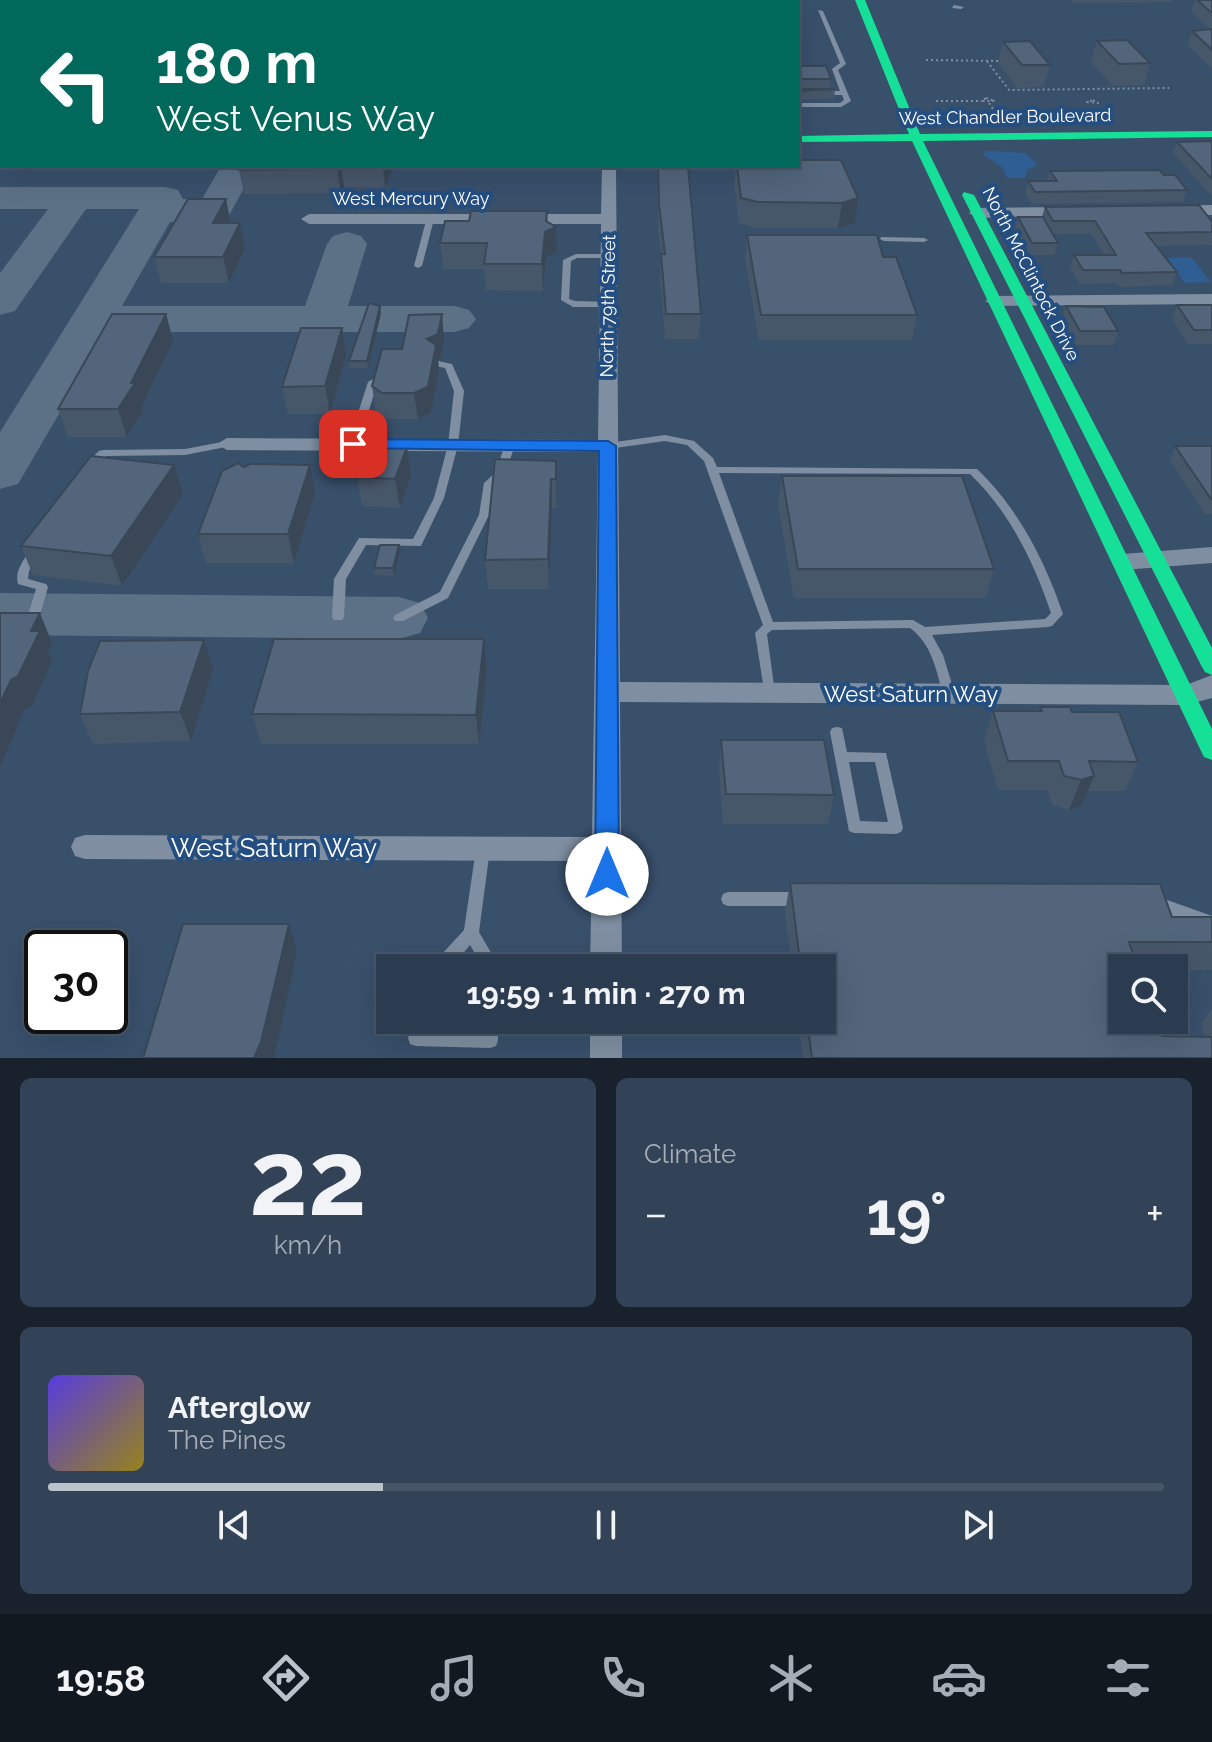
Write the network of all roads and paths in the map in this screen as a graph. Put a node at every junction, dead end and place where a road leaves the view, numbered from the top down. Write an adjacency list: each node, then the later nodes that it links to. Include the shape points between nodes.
1 (871, 4): 3 (main road, North McClintock Drive); 17 (main road, North McClintock Drive)
2 (820, 11): 10 (lane, via 843,64 831,68)
3 (898, 44)
4 (926, 60): 5 (path)
5 (987, 61): 6 (path); 8 (path, via 1009,90)
6 (1009, 61)
7 (1169, 88): 8 (path)
8 (1081, 89): 11 (path)
9 (800, 93): 10 (lane)
10 (844, 93): 12 (lane, via 848,101 841,105)
11 (1091, 100)
12 (800, 105)
13 (1000, 119): 14 (path, via 992,99)
14 (935, 121): 15 (main road, West Chandler Boulevard); 17 (main road, West Chandler Boulevard); 18 (main road, West Chandler Boulevard); 20 (main road)
15 (1212, 124)
16 (800, 128): 17 (main road, West Chandler Boulevard)
17 (914, 133): 19 (main road, West Chandler Boulevard); 35 (main road, North McClintock Drive)
18 (1212, 134)
19 (800, 139)
20 (949, 157)
21 (609, 168): 29 (street, North 79th Street)
22 (958, 176): 26 (main road, North McClintock Drive)
23 (1212, 210): 24 (street)
24 (1150, 211)
25 (1088, 212): 26 (street)
26 (977, 213): 36 (main road, North McClintock Drive)
27 (309, 219): 28 (street, West Mercury Way)
28 (430, 219): 29 (street, West Mercury Way); 33 (lane)
29 (610, 219): 32 (street, North 79th Street)
30 (884, 239): 31 (lane)
31 (924, 240)
32 (609, 256): 37 (street, North 79th Street); 37 (lane, via 567,260 565,300)
33 (418, 266)
34 (1212, 299): 36 (street)
35 (994, 301): 36 (street); 49 (main road, North McClintock Drive)
36 (1023, 303): 50 (main road, North McClintock Drive)
37 (608, 305): 44 (street, North 79th Street)
38 (438, 364): 42 (lane, via 449,366 459,391)
39 (373, 382): 41 (lane)
40 (227, 444): 41 (street); 46 (lane, via 185,452 103,453 91,461)
41 (353, 444): 42 (street)
42 (453, 445): 43 (street); 53 (lane, via 439,498 417,543 363,541 340,579)
43 (510, 445): 44 (street); 54 (lane, via 500,474 489,483 484,515 444,595)
44 (608, 446): 45 (lane, via 665,438 690,443); 59 (street, North 79th Street)
45 (712, 470): 55 (lane); 56 (lane, via 973,471 1002,503 1050,589 1057,614 1048,623)
46 (86, 475)
47 (47, 535): 52 (lane, via 23,571 22,581 42,587)
48 (1212, 555): 50 (street)
49 (1123, 562): 50 (street); 62 (main road, North McClintock Drive)
50 (1159, 562): 51 (street); 57 (main road, North McClintock Drive)
51 (1212, 571)
52 (34, 615)
53 (338, 617)
54 (399, 618)
55 (769, 626): 56 (lane, via 913,624); 60 (lane, via 761,633)
56 (925, 631): 61 (lane)
57 (1212, 667)
58 (1212, 684): 62 (street, West Saturn Way, via 1199,694)
59 (607, 692): 60 (street, West Saturn Way); 68 (street, North 79th Street)
60 (769, 693): 61 (street, West Saturn Way)
61 (949, 694): 62 (street, West Saturn Way)
62 (1186, 695): 64 (main road, North McClintock Drive)
63 (837, 732): 65 (lane)
64 (1212, 751)
65 (842, 757): 65 (lane, via 854,827 896,828 881,757)
66 (85, 847): 67 (street, West Saturn Way)
67 (483, 849): 68 (street, West Saturn Way); 73 (lane)
68 (607, 849): 76 (street, North 79th Street)
69 (728, 899): 70 (lane)
70 (821, 899)
71 (1147, 899): 72 (lane)
72 (1212, 923)
73 (471, 933): 74 (lane); 75 (lane)
74 (452, 954)
75 (484, 954)
76 (606, 954)
77 (418, 1034): 78 (lane, via 416,1038 490,1040)
78 (490, 1034)
79 (606, 1034): 80 (street)
80 (606, 1058)

